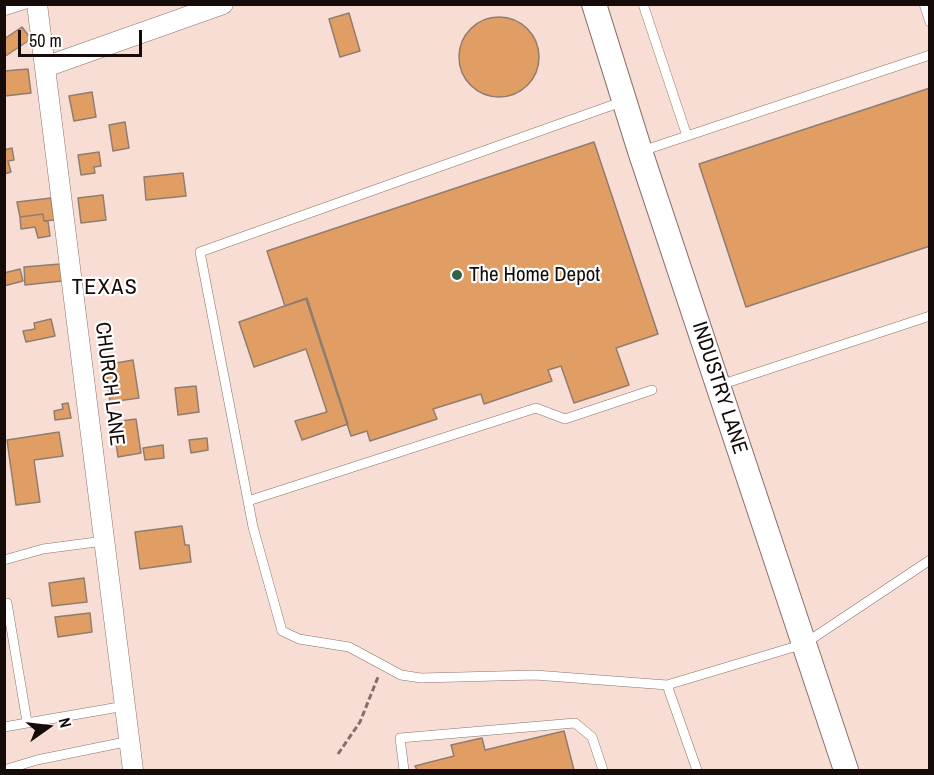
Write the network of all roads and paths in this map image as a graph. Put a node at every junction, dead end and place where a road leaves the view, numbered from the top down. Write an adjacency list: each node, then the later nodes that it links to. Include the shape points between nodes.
1 (26, 4): 7 (lane)
2 (37, 4): 10 (street, CHURCH LANE)
3 (224, 4): 10 (street)
4 (594, 4): 11 (street, INDUSTRY LANE)
5 (644, 4): 12 (lane)
6 (924, 4): 8 (lane)
7 (4, 11)
8 (929, 21)
9 (930, 55): 12 (lane)
10 (45, 67): 18 (street, CHURCH LANE)
11 (624, 101): 13 (street, INDUSTRY LANE); 17 (lane, via 200,252)
12 (687, 136): 13 (lane)
13 (640, 151): 15 (street, INDUSTRY LANE)
14 (930, 316): 15 (lane)
15 (718, 386): 22 (street, INDUSTRY LANE)
16 (652, 390): 17 (lane, via 566,419 536,408)
17 (248, 501): 23 (lane, via 282,631 299,639 349,647)
18 (104, 541): 19 (lane, via 43,549); 25 (street, CHURCH LANE)
19 (4, 560)
20 (930, 561): 22 (lane)
21 (4, 604): 26 (lane, via 7,603)
22 (804, 644): 24 (lane); 35 (street, INDUSTRY LANE)
23 (384, 665): 24 (lane, via 401,675 421,678 535,675); 29 (path, via 360,722)
24 (668, 686): 34 (lane)
25 (125, 706): 26 (lane); 28 (street, CHURCH LANE)
26 (27, 722): 27 (lane)
27 (4, 727)
28 (130, 741): 30 (lane); 31 (street, CHURCH LANE)
29 (338, 754)
30 (4, 770)
31 (133, 771)
32 (404, 771): 33 (lane, via 400,738 575,723 592,737)
33 (603, 771)
34 (697, 771)
35 (846, 771)

